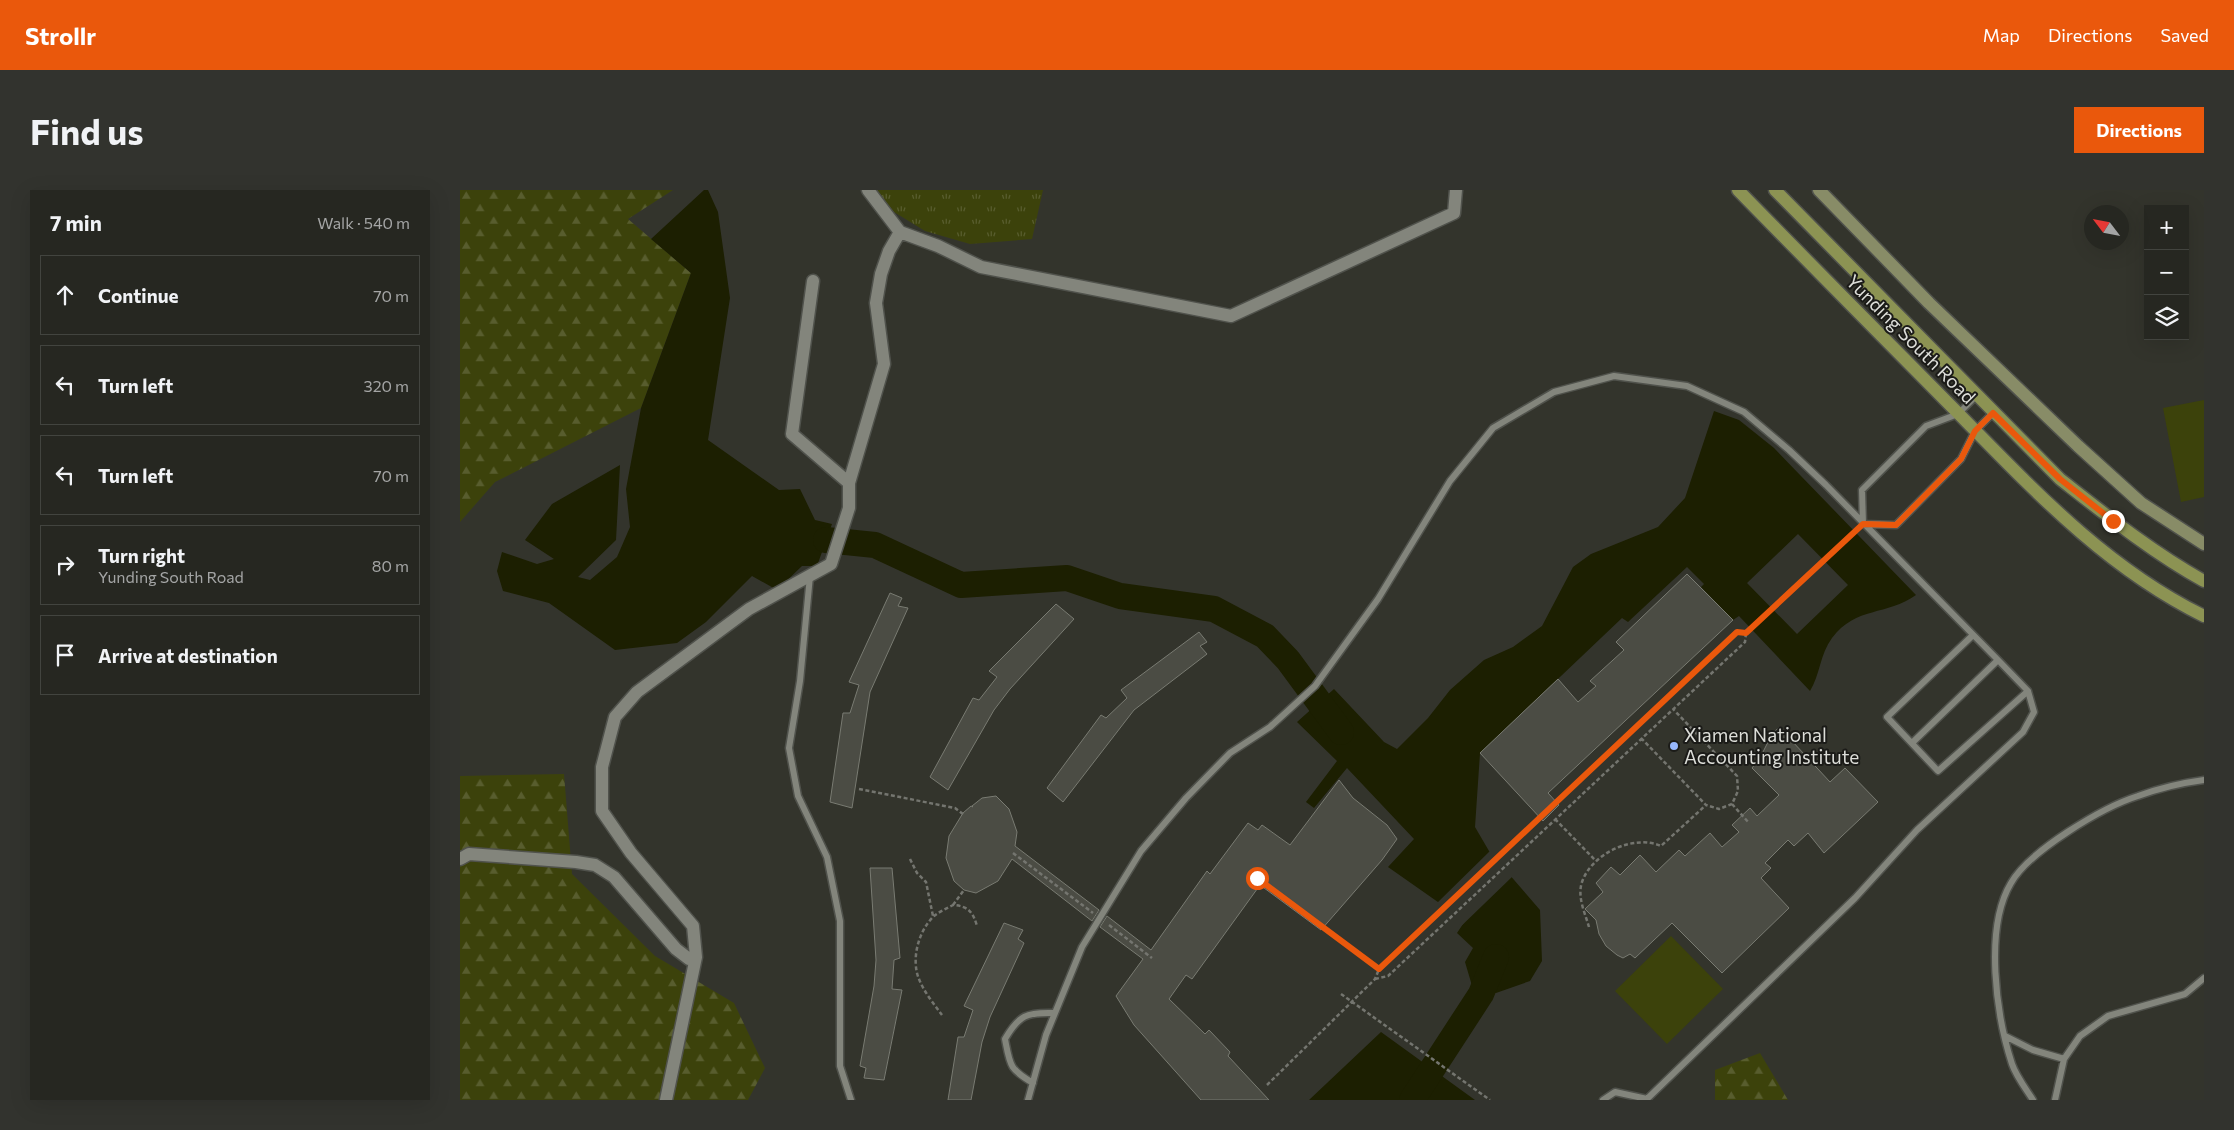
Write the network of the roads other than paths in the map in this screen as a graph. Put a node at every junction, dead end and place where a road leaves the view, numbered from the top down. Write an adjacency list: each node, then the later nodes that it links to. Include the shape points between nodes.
1 (868, 190): 6 (street)
2 (1456, 190): 6 (street, via 1454,213 1231,316 981,267)
3 (1738, 190): 10 (main road, Yunding South Road)
4 (1775, 190): 8 (main road, Yunding South Road)
5 (1819, 190): 14 (street, via 1929,303 2078,446 2141,503)
6 (900, 232): 12 (street, via 881,274 876,303 884,364)
7 (813, 281): 12 (street, via 792,434)
8 (1976, 396): 9 (main road, Yunding South Road); 10 (lane)
9 (1993, 413): 11 (lane); 16 (main road, Yunding South Road, via 2060,479 2113,521)
10 (1958, 414): 11 (main road, Yunding South Road); 13 (lane, via 1926,426 1862,490)
11 (1975, 431): 13 (lane, via 1961,459 1896,525); 17 (main road, Yunding South Road, via 2026,484 2099,550 2155,589)
12 (849, 483): 15 (street, via 849,508 831,564)
13 (1863, 524): 18 (lane); 26 (lane, via 1789,450 1744,412 1686,386 1614,376 1554,392 1493,428 1450,481 1378,599 1315,686 1270,727 1230,754 1186,798 1141,852 1082,947)
14 (2204, 544)
15 (810, 576): 24 (street, via 749,609 637,692 615,717 602,767 602,811 631,853 693,926); 31 (lane, via 800,681 789,748 798,796 827,857 840,921 840,1066)
16 (2204, 581)
17 (2204, 616)
18 (1973, 635): 19 (lane); 21 (lane, via 1887,717)
19 (1998, 660): 20 (lane); 21 (lane)
20 (2028, 690): 21 (lane, via 1938,771); 33 (lane, via 2034,712 2023,732 1917,830 1854,898 1646,1098 1615,1092)
21 (1912, 743)
22 (2204, 780): 27 (lane, via 2136,796 2077,826 2032,858 2012,882 2000,909 1995,958 2000,1017)
23 (460, 859): 24 (street, via 469,854 595,865 614,878 676,949 690,959)
24 (696, 957): 30 (street)
25 (2204, 978): 28 (lane, via 2185,994 2108,1016 2080,1036)
26 (1054, 1014): 29 (lane); 29 (lane, via 1032,1012 1015,1022 1005,1039 1010,1064)
27 (2005, 1036): 28 (lane); 34 (lane, via 2013,1066)
28 (2064, 1060): 35 (lane)
29 (1033, 1082): 32 (lane)
30 (666, 1100)
31 (851, 1100)
32 (1028, 1100)
33 (1604, 1100)
34 (2033, 1100)
35 (2055, 1100)

